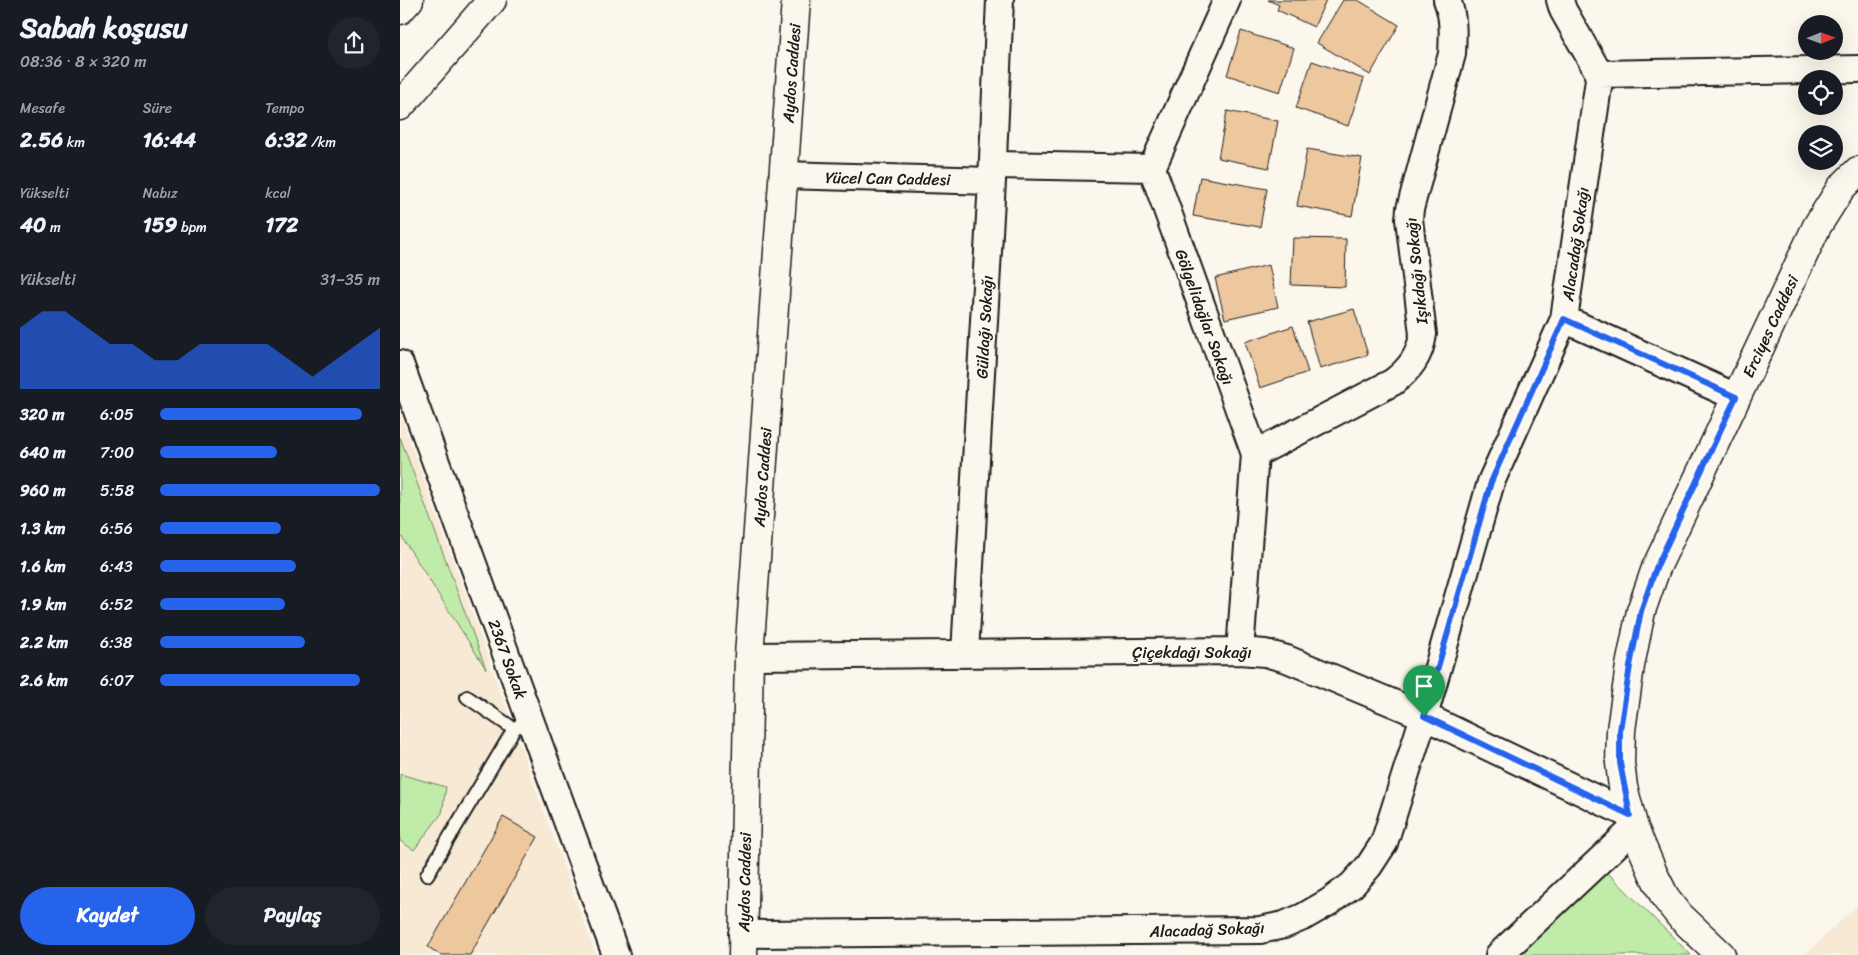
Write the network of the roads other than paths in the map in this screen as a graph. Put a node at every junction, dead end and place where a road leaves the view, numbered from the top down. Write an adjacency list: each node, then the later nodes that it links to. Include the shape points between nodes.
1 (409, 0): 8 (street)
2 (492, 0): 11 (street)
3 (796, 0): 15 (street, Aydos Caddesi)
4 (1000, 0): 14 (street, Güldağı Sokağı)
5 (1226, 0): 12 (street)
6 (1446, 0): 19 (street, Işıkdağı Sokağı, via 1452,17 1452,54 1409,219 1423,334 1421,348 1405,373 1386,386)
7 (1560, 0): 10 (street)
8 (400, 10)
9 (1858, 69): 10 (street)
10 (1598, 74): 16 (street, Alacadağ Sokağı)
11 (400, 106)
12 (1152, 168): 14 (street, Yücel Can Caddesi); 19 (street, Gölgelidağlar Sokağı)
13 (1858, 171): 18 (street, Erciyes Caddesi, via 1841,188 1816,226)
14 (992, 173): 15 (street, Yücel Can Caddesi); 21 (street, Güldağı Sokağı)
15 (783, 175): 22 (street, Aydos Caddesi)
16 (1564, 319): 18 (street); 24 (street, Alacadağ Sokağı, via 1491,482)
17 (400, 364): 25 (street, 2367 Sokak)
18 (1736, 397): 26 (street, Erciyes Caddesi, via 1656,568 1641,611 1620,730 1620,763)
19 (1255, 454): 20 (street, Gölgelidağlar Sokağı)
20 (1240, 651): 21 (street, Çiçekdağı Sokağı); 24 (street, Çiçekdağı Sokağı, via 1287,659)
21 (965, 654): 22 (street, Çiçekdağı Sokağı)
22 (749, 656): 28 (street, Aydos Caddesi)
23 (467, 697): 25 (lane)
24 (1424, 716): 26 (street, Çiçekdağı Sokağı); 28 (street, Alacadağ Sokağı, via 1384,843 1369,866 1352,885 1329,902 1284,924 1260,930)
25 (522, 723): 27 (lane); 29 (street, 2367 Sokak)
26 (1632, 821): 30 (street); 31 (street, Erciyes Caddesi, via 1665,897)
27 (427, 875)
28 (743, 944)
29 (616, 955)
30 (1499, 955)
31 (1721, 955)

